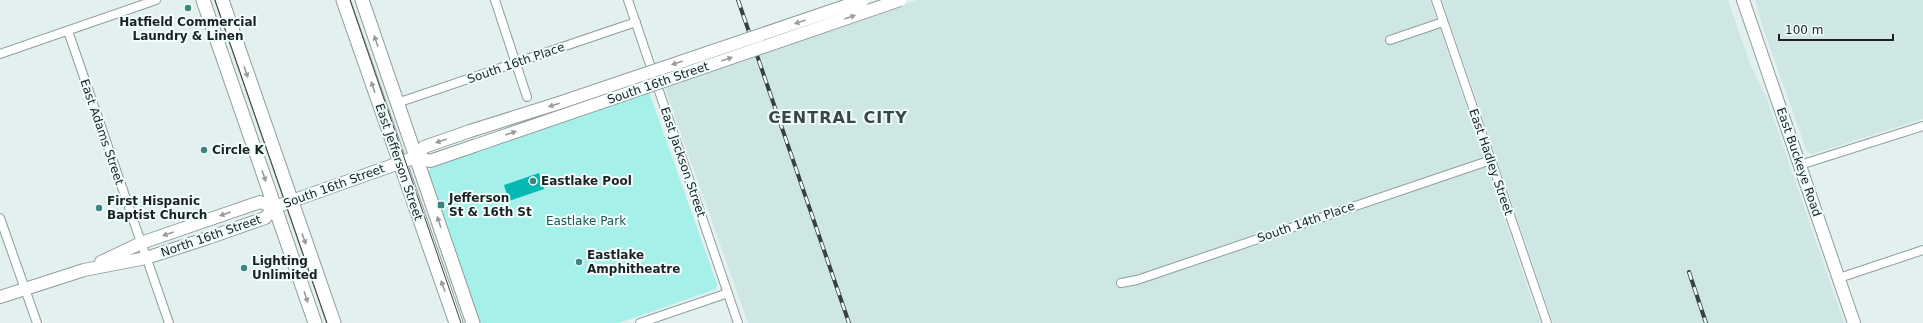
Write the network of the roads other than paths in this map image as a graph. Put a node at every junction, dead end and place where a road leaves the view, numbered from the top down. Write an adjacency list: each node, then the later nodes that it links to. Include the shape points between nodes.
1 (156, 0): 15 (street)
2 (203, 0): 19 (main road)
3 (222, 0): 12 (main road)
4 (342, 0): 25 (main road, East Jefferson Street, one-way to 4)
5 (362, 0): 21 (main road, East Jefferson Street, one-way to 5)
6 (494, 0): 18 (street)
7 (628, 0): 13 (street, East Jackson Street)
8 (863, 0): 23 (main road, South 16th Street, one-way to 23, bridge, via 424,146)
9 (900, 0): 23 (main road, South 16th Street, one-way to 9, bridge, via 430,161)
10 (1436, 0): 14 (street, East Hadley Street)
11 (1743, 0): 26 (main road, East Buckeye Road)
12 (227, 15): 19 (main road); 27 (main road, one-way to 27)
13 (636, 22): 18 (street, South 16th Place); 38 (street, East Jackson Street)
14 (1443, 22): 16 (street); 24 (street, East Hadley Street)
15 (68, 31): 17 (street); 30 (street, East Adams Street)
16 (1390, 40)
17 (0, 54)
18 (516, 63): 20 (street); 21 (street, South 16th Place)
19 (236, 96): 28 (main road, one-way to 28)
20 (527, 97)
21 (397, 103): 23 (main road, East Jefferson Street)
22 (1923, 126): 26 (street)
23 (416, 157): 25 (main road, South 16th Street); 34 (main road, East Jefferson Street, one-way to 23)
24 (1491, 160): 36 (street, South 14th Place, via 1137,280); 49 (street, East Hadley Street)
25 (400, 163): 27 (main road, South 16th Street); 44 (main road, East Jefferson Street, one-way to 25)
26 (1800, 165): 35 (main road, East Buckeye Road)
27 (291, 202): 28 (main road, South 16th Street); 43 (main road, one-way to 43)
28 (275, 208): 30 (main road, North 16th Street, one-way to 30, via 260,202); 32 (main road, North 16th Street, via 265,218); 42 (main road, one-way to 42)
29 (0, 218): 37 (street)
30 (141, 243): 32 (street, East Adams Street); 33 (main road, North 16th Street)
31 (1923, 250): 35 (street)
32 (146, 258): 33 (main road, North 16th Street); 41 (street, East Adams Street)
33 (84, 270): 37 (main road, North 16th Street)
34 (455, 270): 45 (main road, East Jefferson Street); 46 (main road, East Jefferson Street)
35 (1839, 278): 50 (main road, East Buckeye Road)
36 (1121, 283)
37 (25, 289): 39 (main road, North 16th Street); 40 (street)
38 (728, 293): 47 (street); 48 (street, East Jackson Street)
39 (0, 297)
40 (37, 323)
41 (169, 323)
42 (315, 323)
43 (334, 323)
44 (456, 323)
45 (463, 323)
46 (473, 323)
47 (640, 323)
48 (738, 323)
49 (1547, 323)
50 (1854, 323)

